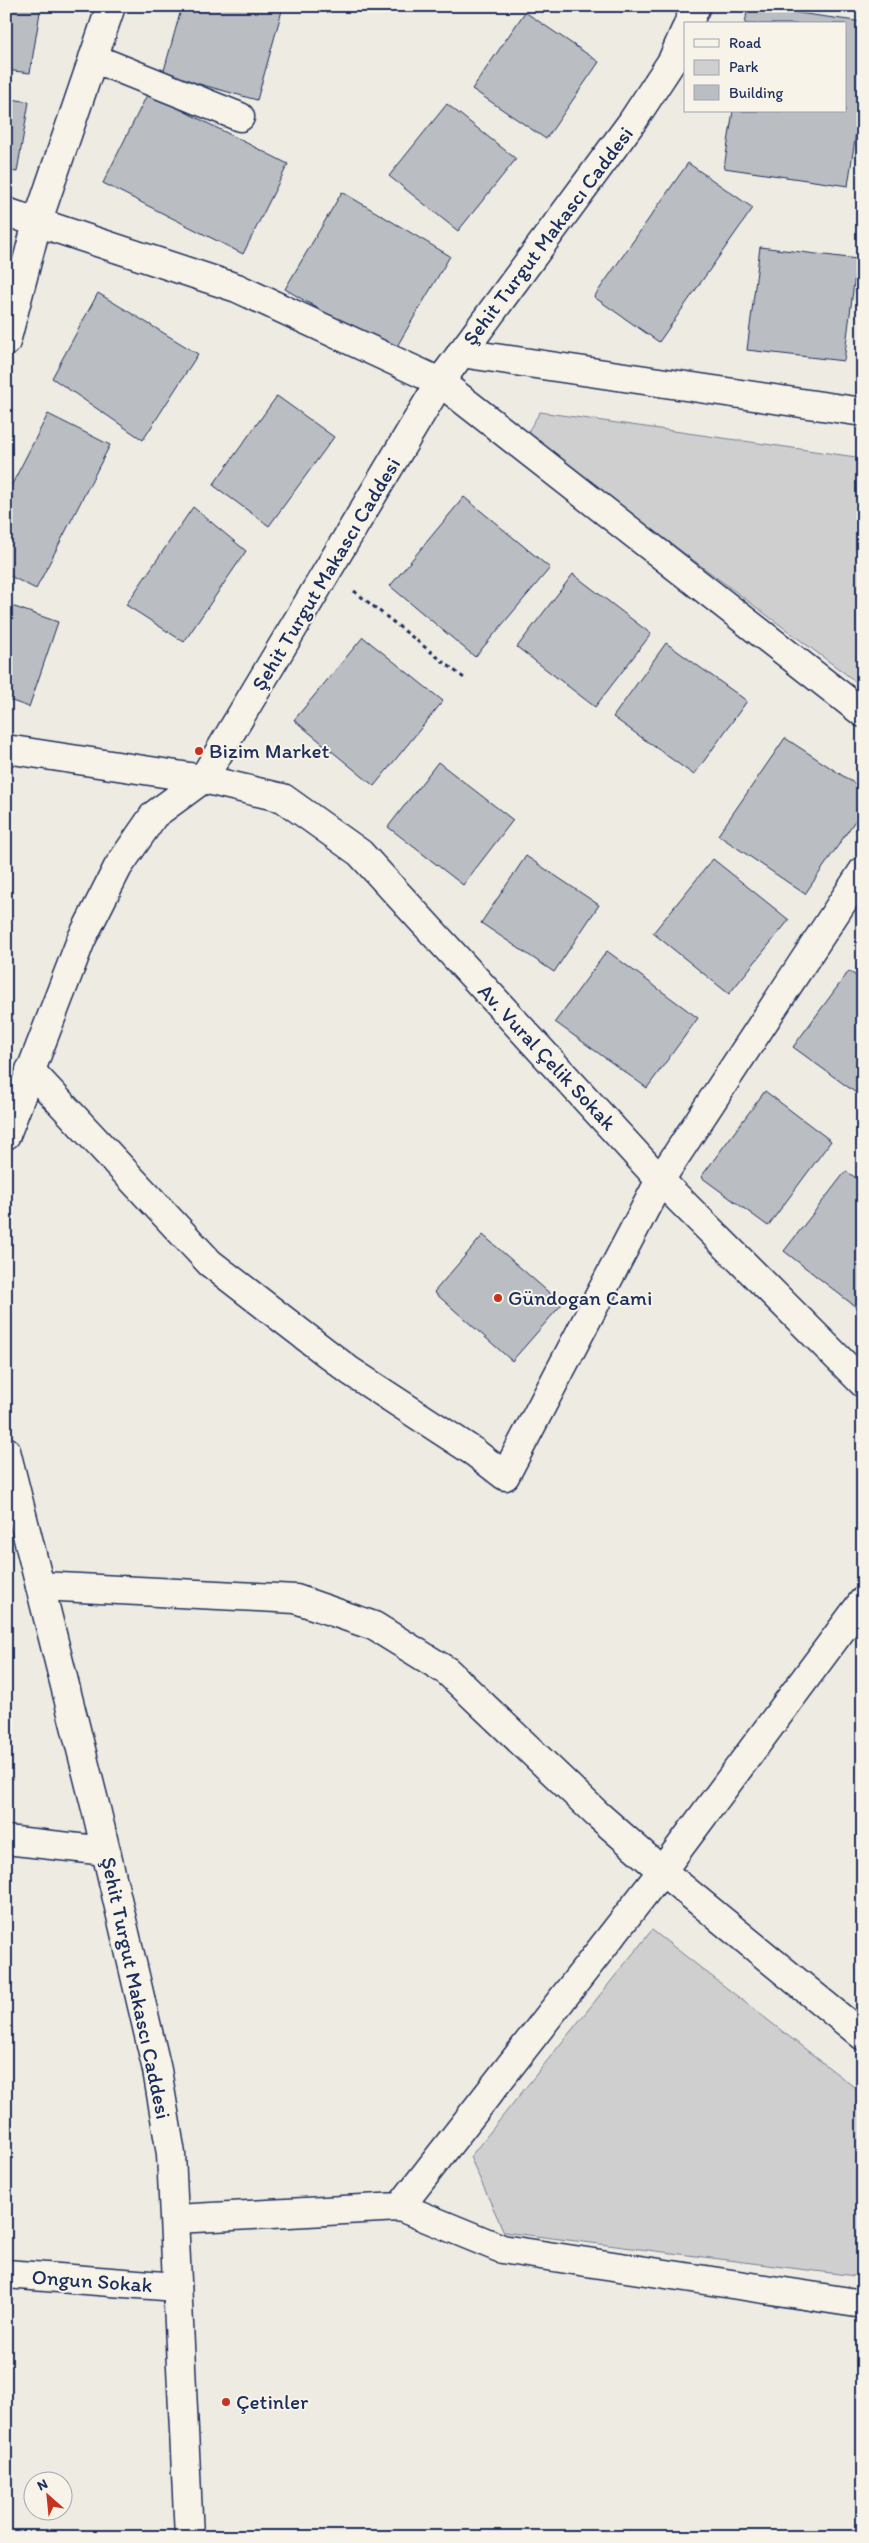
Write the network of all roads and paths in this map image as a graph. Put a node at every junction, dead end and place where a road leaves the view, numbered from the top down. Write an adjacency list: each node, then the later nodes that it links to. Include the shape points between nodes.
1 (111, 6): 5 (street)
2 (696, 6): 3 (street)
3 (689, 22)
4 (684, 33): 10 (street, Şehit Turgut Makascı Caddesi, via 672,61 632,122)
5 (93, 58): 6 (street); 8 (street)
6 (240, 117)
7 (6, 212): 8 (street)
8 (37, 223): 9 (street); 11 (street, via 237,288)
9 (6, 342)
10 (462, 353): 11 (street, Şehit Turgut Makascı Caddesi); 12 (street)
11 (440, 382): 13 (street, Şehit Turgut Makascı Caddesi); 15 (street)
12 (863, 412)
13 (328, 570): 14 (path); 17 (street, Şehit Turgut Makascı Caddesi)
14 (464, 678)
15 (863, 713)
16 (6, 749): 17 (street, Av. Vural Çelik Sokak)
17 (203, 779): 19 (street, Şehit Turgut Makascı Caddesi, via 154,815 118,867 81,940); 21 (street, Av. Vural Çelik Sokak, via 283,798 360,853)
18 (863, 871): 21 (street)
19 (30, 1070): 20 (street, Şehit Turgut Makascı Caddesi); 21 (street, via 210,1263 350,1370 505,1476)
20 (6, 1135)
21 (660, 1180): 22 (street, Av. Vural Çelik Sokak)
22 (863, 1383)
23 (6, 1451): 24 (street, Şehit Turgut Makascı Caddesi)
24 (40, 1586): 27 (street, Şehit Turgut Makascı Caddesi); 28 (street, via 296,1599 374,1626 447,1671 597,1814)
25 (863, 1601): 28 (street)
26 (6, 1840): 27 (street)
27 (106, 1851): 31 (street, Şehit Turgut Makascı Caddesi, via 157,2070 171,2154)
28 (662, 1871): 29 (street); 30 (street)
29 (863, 2036)
30 (400, 2207): 31 (street); 34 (street, via 502,2249)
31 (174, 2219): 33 (street, Şehit Turgut Makascı Caddesi)
32 (6, 2274): 33 (street, Ongun Sokak)
33 (177, 2287): 35 (street, Şehit Turgut Makascı Caddesi)
34 (863, 2304)
35 (189, 2537)

